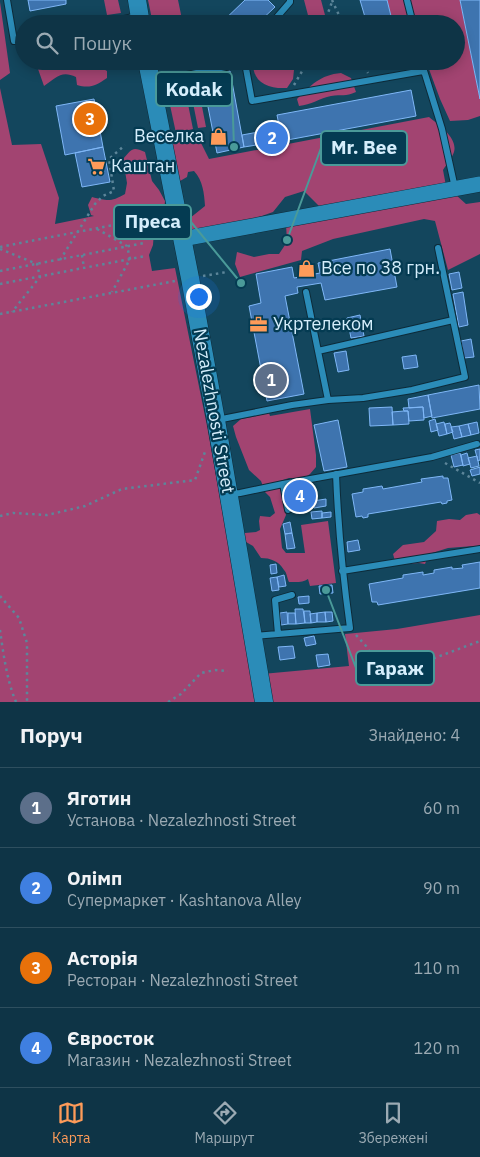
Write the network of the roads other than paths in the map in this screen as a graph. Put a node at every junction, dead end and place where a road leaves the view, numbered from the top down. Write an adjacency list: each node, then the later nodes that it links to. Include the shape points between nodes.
1 (7, 0): 6 (lane)
2 (290, 0): 4 (lane)
3 (407, 0): 5 (lane)
4 (279, 15)
5 (410, 15)
6 (15, 41)
7 (149, 70): 11 (main road, Nezalezhnosti Street)
8 (209, 70): 11 (lane)
9 (246, 70): 10 (lane, via 252,101)
10 (423, 71): 13 (lane, via 442,128)
11 (151, 83): 14 (main road, Nezalezhnosti Street)
12 (480, 184): 13 (street)
13 (455, 188): 14 (street)
14 (182, 239): 20 (main road, Nezalezhnosti Street)
15 (438, 248): 17 (lane)
16 (306, 292): 18 (lane)
17 (453, 320): 18 (lane); 19 (lane, via 465,377 412,390)
18 (318, 350): 19 (lane)
19 (328, 400): 20 (lane)
20 (216, 420): 24 (main road, Nezalezhnosti Street)
21 (477, 444): 22 (lane, via 432,457)
22 (336, 474): 23 (lane); 27 (lane)
23 (282, 484): 24 (lane); 25 (lane)
24 (228, 494): 30 (main road, Nezalezhnosti Street)
25 (288, 510)
26 (480, 549): 27 (lane)
27 (342, 571): 29 (lane, via 350,628)
28 (292, 595): 29 (lane, via 275,600)
29 (278, 634): 30 (lane)
30 (253, 636): 31 (main road, Nezalezhnosti Street)
31 (264, 702)

